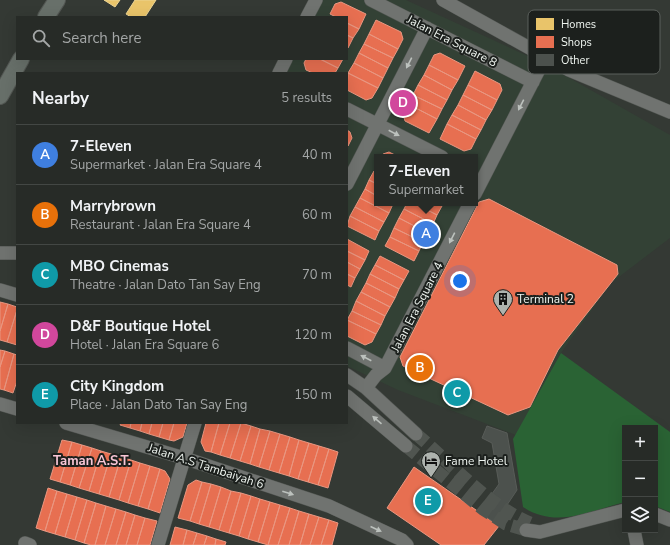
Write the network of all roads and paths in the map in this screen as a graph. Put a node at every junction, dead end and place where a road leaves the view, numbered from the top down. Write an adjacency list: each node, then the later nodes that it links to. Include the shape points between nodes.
1 (57, 0): 5 (main road)
2 (316, 0): 6 (street)
3 (371, 0): 7 (street, Jalan Era Square 8)
4 (442, 0): 8 (street)
5 (47, 16)
6 (308, 16)
7 (427, 28): 14 (street, Jalan Era Square 8); 18 (street, one-way to 18)
8 (528, 48)
9 (20, 60): 15 (main road)
10 (285, 60): 11 (street)
11 (279, 72)
12 (536, 74): 14 (street)
13 (579, 74): 17 (street)
14 (532, 82): 20 (street, one-way to 20)
15 (0, 96)
16 (348, 109): 18 (street)
17 (670, 112)
18 (378, 124): 19 (street, one-way to 19); 21 (street)
19 (436, 154)
20 (479, 176)
21 (348, 182)
22 (468, 206): 28 (street, Jalan Era Square 4, one-way to 28)
23 (0, 252): 24 (street)
24 (16, 253)
25 (0, 290): 26 (street)
26 (16, 295)
27 (348, 349): 28 (street, one-way to 27)
28 (385, 368): 30 (street, Jalan Era Square 4)
29 (348, 376): 30 (street)
30 (366, 388): 36 (street)
31 (348, 397): 37 (street, one-way to 31)
32 (0, 404): 33 (street)
33 (16, 409)
34 (69, 424): 38 (street, Jalan A.S Tambaiyah 6)
35 (195, 424): 38 (street)
36 (416, 434)
37 (406, 446)
38 (184, 458): 44 (street); 45 (street, Jalan A.S Tambaiyah 6, one-way to 45, via 329,506)
39 (622, 511): 42 (street, via 540,532)
40 (658, 515): 41 (street)
41 (670, 520)
42 (528, 526)
43 (634, 533): 46 (street)
44 (158, 545)
45 (408, 545)
46 (636, 545)

